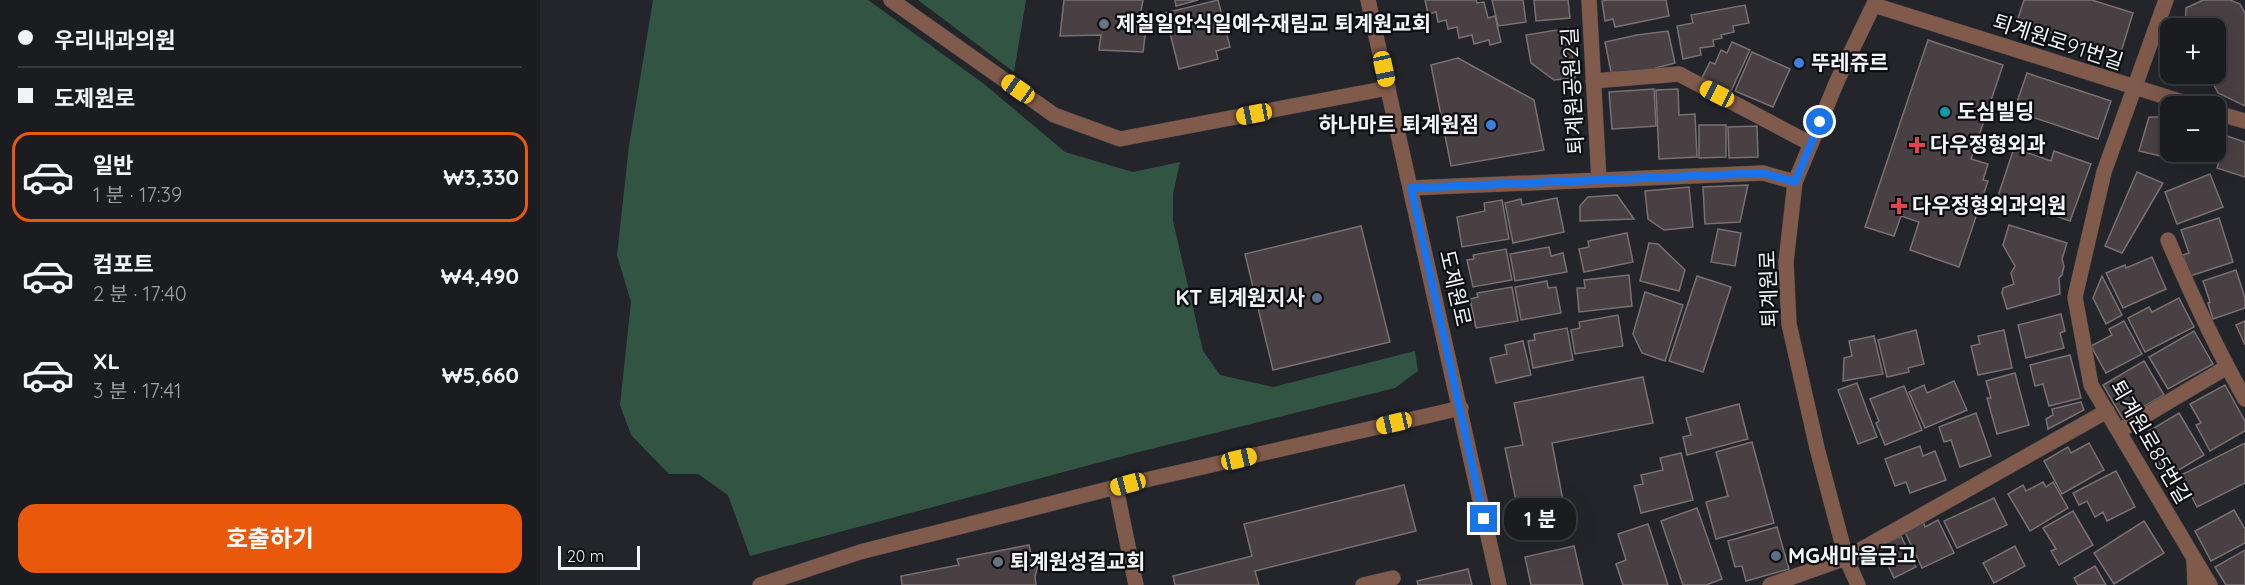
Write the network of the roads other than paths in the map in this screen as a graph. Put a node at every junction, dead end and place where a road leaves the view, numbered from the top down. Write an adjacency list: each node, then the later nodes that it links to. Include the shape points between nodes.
1 (891, 0): 7 (street, via 1054,115 1120,139)
2 (1368, 0): 7 (street, 도제원로)
3 (1588, 0): 6 (street, 퇴계원공원2길)
4 (2166, 0): 8 (street, 퇴계원로85번길)
5 (1875, 3): 8 (street, 퇴계원로91번길); 12 (street, 퇴계원로)
6 (1593, 81): 12 (street, via 1679,74); 13 (street, 퇴계원공원2길)
7 (1388, 88): 15 (street, 도제원로)
8 (2134, 89): 9 (street, 퇴계원로91번길); 20 (street, 퇴계원로85번길, via 2104,172 2075,297 2091,385)
9 (2160, 96)
10 (2226, 115): 11 (street)
11 (2245, 121)
12 (1811, 144): 14 (street, 퇴계원로)
13 (1599, 180): 14 (street, via 1763,173); 15 (street)
14 (1795, 182): 23 (street, 퇴계원로, via 1786,262 1790,324)
15 (1411, 188): 19 (street, 도제원로)
16 (2168, 240): 17 (street)
17 (2227, 367): 18 (street); 21 (street)
18 (2245, 399)
19 (1461, 408): 22 (street); 29 (street, 도제원로)
20 (2107, 411): 21 (street, 퇴계원로85번길); 23 (street)
21 (2119, 431): 24 (street, 퇴계원로85번길)
22 (1116, 488): 26 (street, via 860,552); 27 (street)
23 (1846, 558): 30 (street); 31 (street, 퇴계원로)
24 (2194, 558): 32 (street); 33 (street, 퇴계원로85번길)
25 (1393, 578): 28 (street)
26 (760, 585)
27 (1136, 585)
28 (1363, 585)
29 (1498, 585)
30 (1770, 585)
31 (1858, 585)
32 (2195, 585)
33 (2210, 585)

